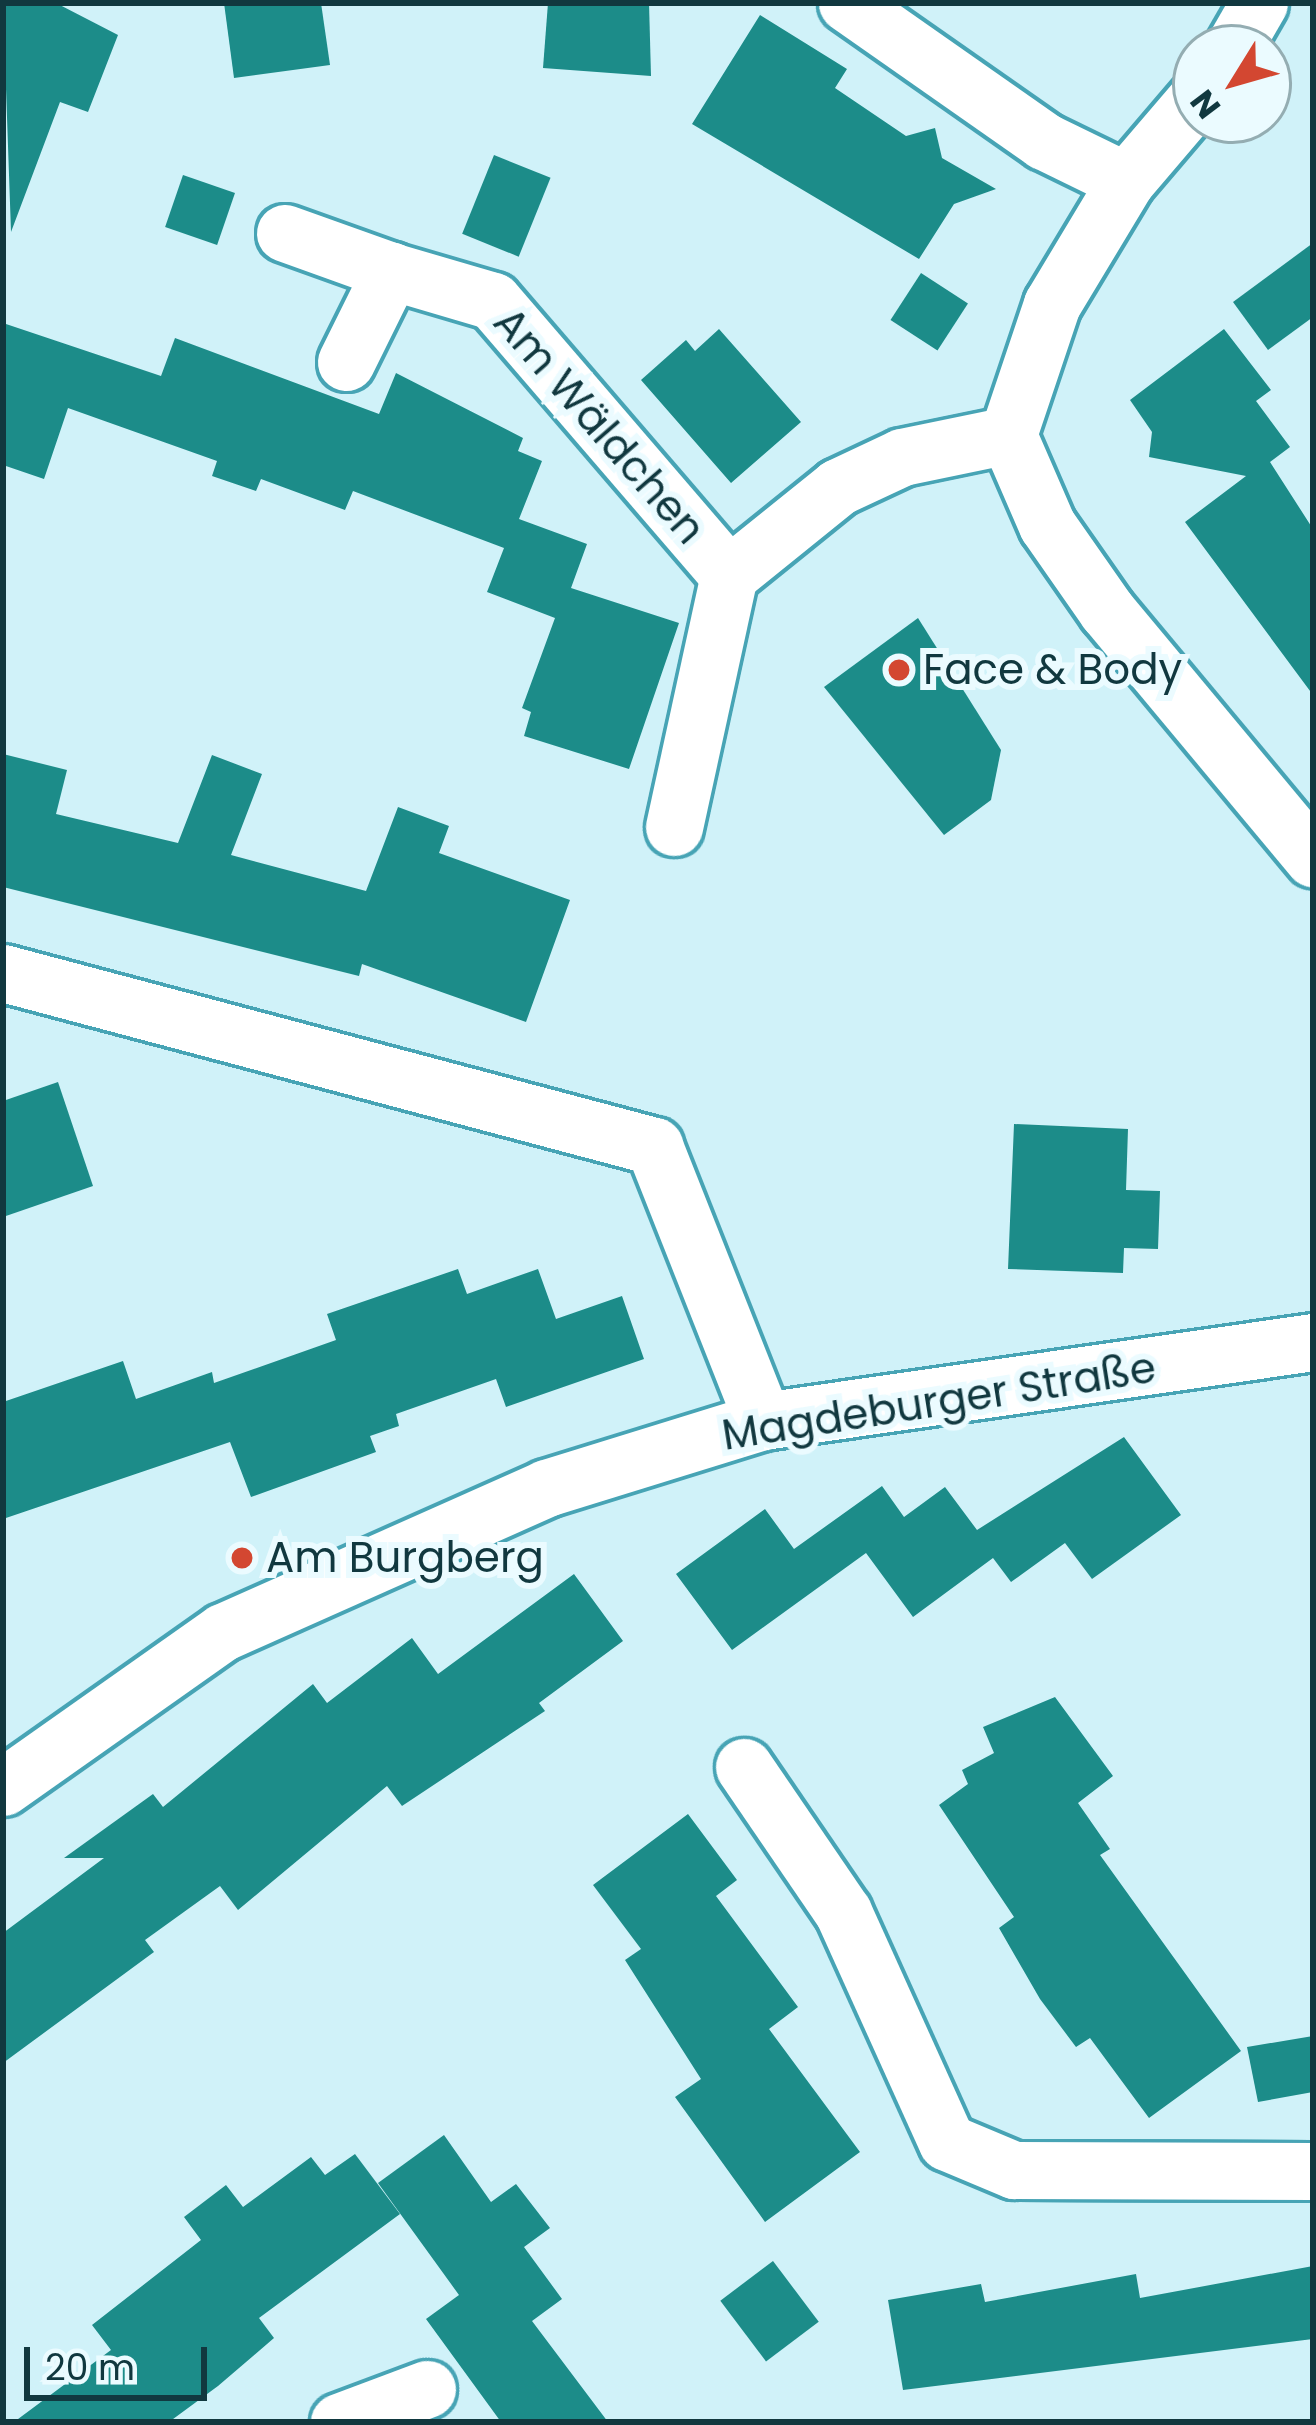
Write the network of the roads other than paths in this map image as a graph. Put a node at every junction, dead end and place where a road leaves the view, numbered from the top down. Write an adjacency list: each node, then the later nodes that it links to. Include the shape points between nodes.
1 (847, 3): 3 (street, via 1044,141)
2 (1172, 126): 3 (street)
3 (1126, 181): 7 (street, via 1052,304)
4 (285, 233): 5 (street, Am Wäldchen)
5 (391, 271): 6 (street); 8 (street, Am Wäldchen, via 493,301)
6 (346, 362)
7 (1009, 435): 8 (street, Am Wäldchen, via 902,457 838,487); 10 (street, via 1047,525 1107,611)
8 (729, 575): 9 (street, Am Wäldchen)
9 (674, 827)
10 (1313, 858)
11 (3, 973): 13 (street, via 653,1146)
12 (1313, 1342): 13 (street, Magdeburger Straße)
13 (763, 1421): 15 (street, Magdeburger Straße, via 393,1549 224,1632)
14 (744, 1768): 16 (street, via 843,1912 947,2142 1014,2170)
15 (3, 1787)
16 (1313, 2171)
17 (427, 2389): 18 (street)
18 (339, 2422)

